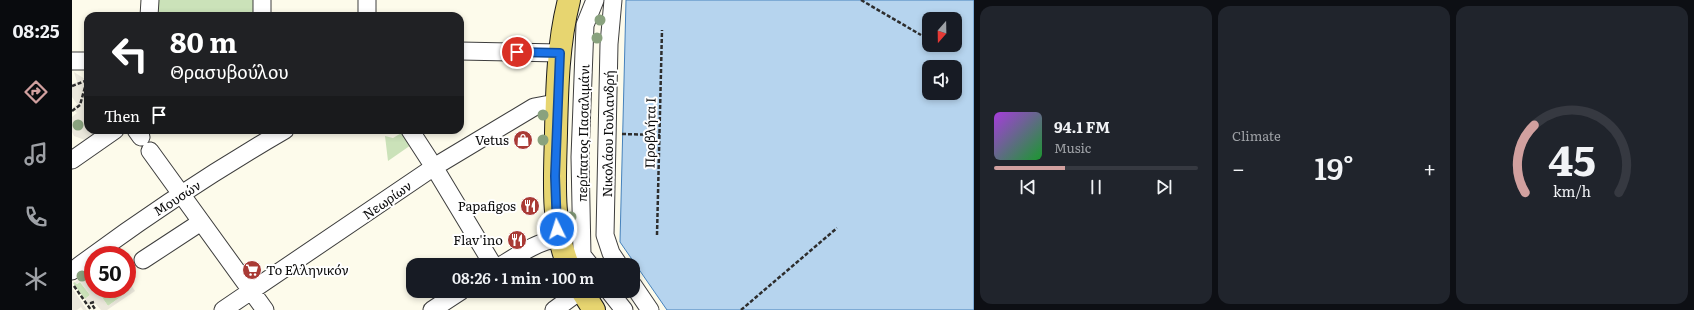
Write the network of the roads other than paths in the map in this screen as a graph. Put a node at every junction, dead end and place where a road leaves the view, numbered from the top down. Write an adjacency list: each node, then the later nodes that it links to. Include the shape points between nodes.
1 (150, 0): 7 (street)
2 (262, 0): 8 (street)
3 (367, 0): 9 (street)
4 (569, 0): 11 (main road)
5 (595, 0): 27 (street, περίπατος Πασαλιμάνι, via 585,25 580,157 582,255)
6 (613, 0): 28 (street, Νικολάου Γουλανδρή, via 609,44 605,235)
7 (149, 12)
8 (262, 12)
9 (367, 12)
10 (464, 51): 11 (street)
11 (560, 53): 14 (main road)
12 (72, 61): 13 (street)
13 (84, 61)
14 (557, 105): 20 (street, Νεωρίων, via 534,107); 23 (main road, via 556,215)
15 (110, 134): 19 (street)
16 (279, 134): 21 (street, Μουσών)
17 (413, 134): 20 (street)
18 (150, 151): 21 (street)
19 (72, 160)
20 (434, 167): 24 (street); 31 (street, Νεωρίων)
21 (182, 194): 22 (street); 30 (street, Μουσών)
22 (201, 222): 29 (street); 31 (street)
23 (559, 238): 25 (street, via 532,246); 26 (main road)
24 (489, 258)
25 (513, 258)
26 (566, 258)
27 (584, 258)
28 (615, 258)
29 (143, 260)
30 (72, 271)
31 (252, 291): 37 (street, Νεωρίων); 38 (street)
32 (640, 295): 43 (street)
33 (450, 298): 39 (street)
34 (571, 298): 40 (street)
35 (586, 298): 41 (main road)
36 (615, 298): 42 (street)
37 (223, 310)
38 (266, 310)
39 (432, 310)
40 (554, 310)
41 (594, 310)
42 (624, 310)
43 (650, 310)

